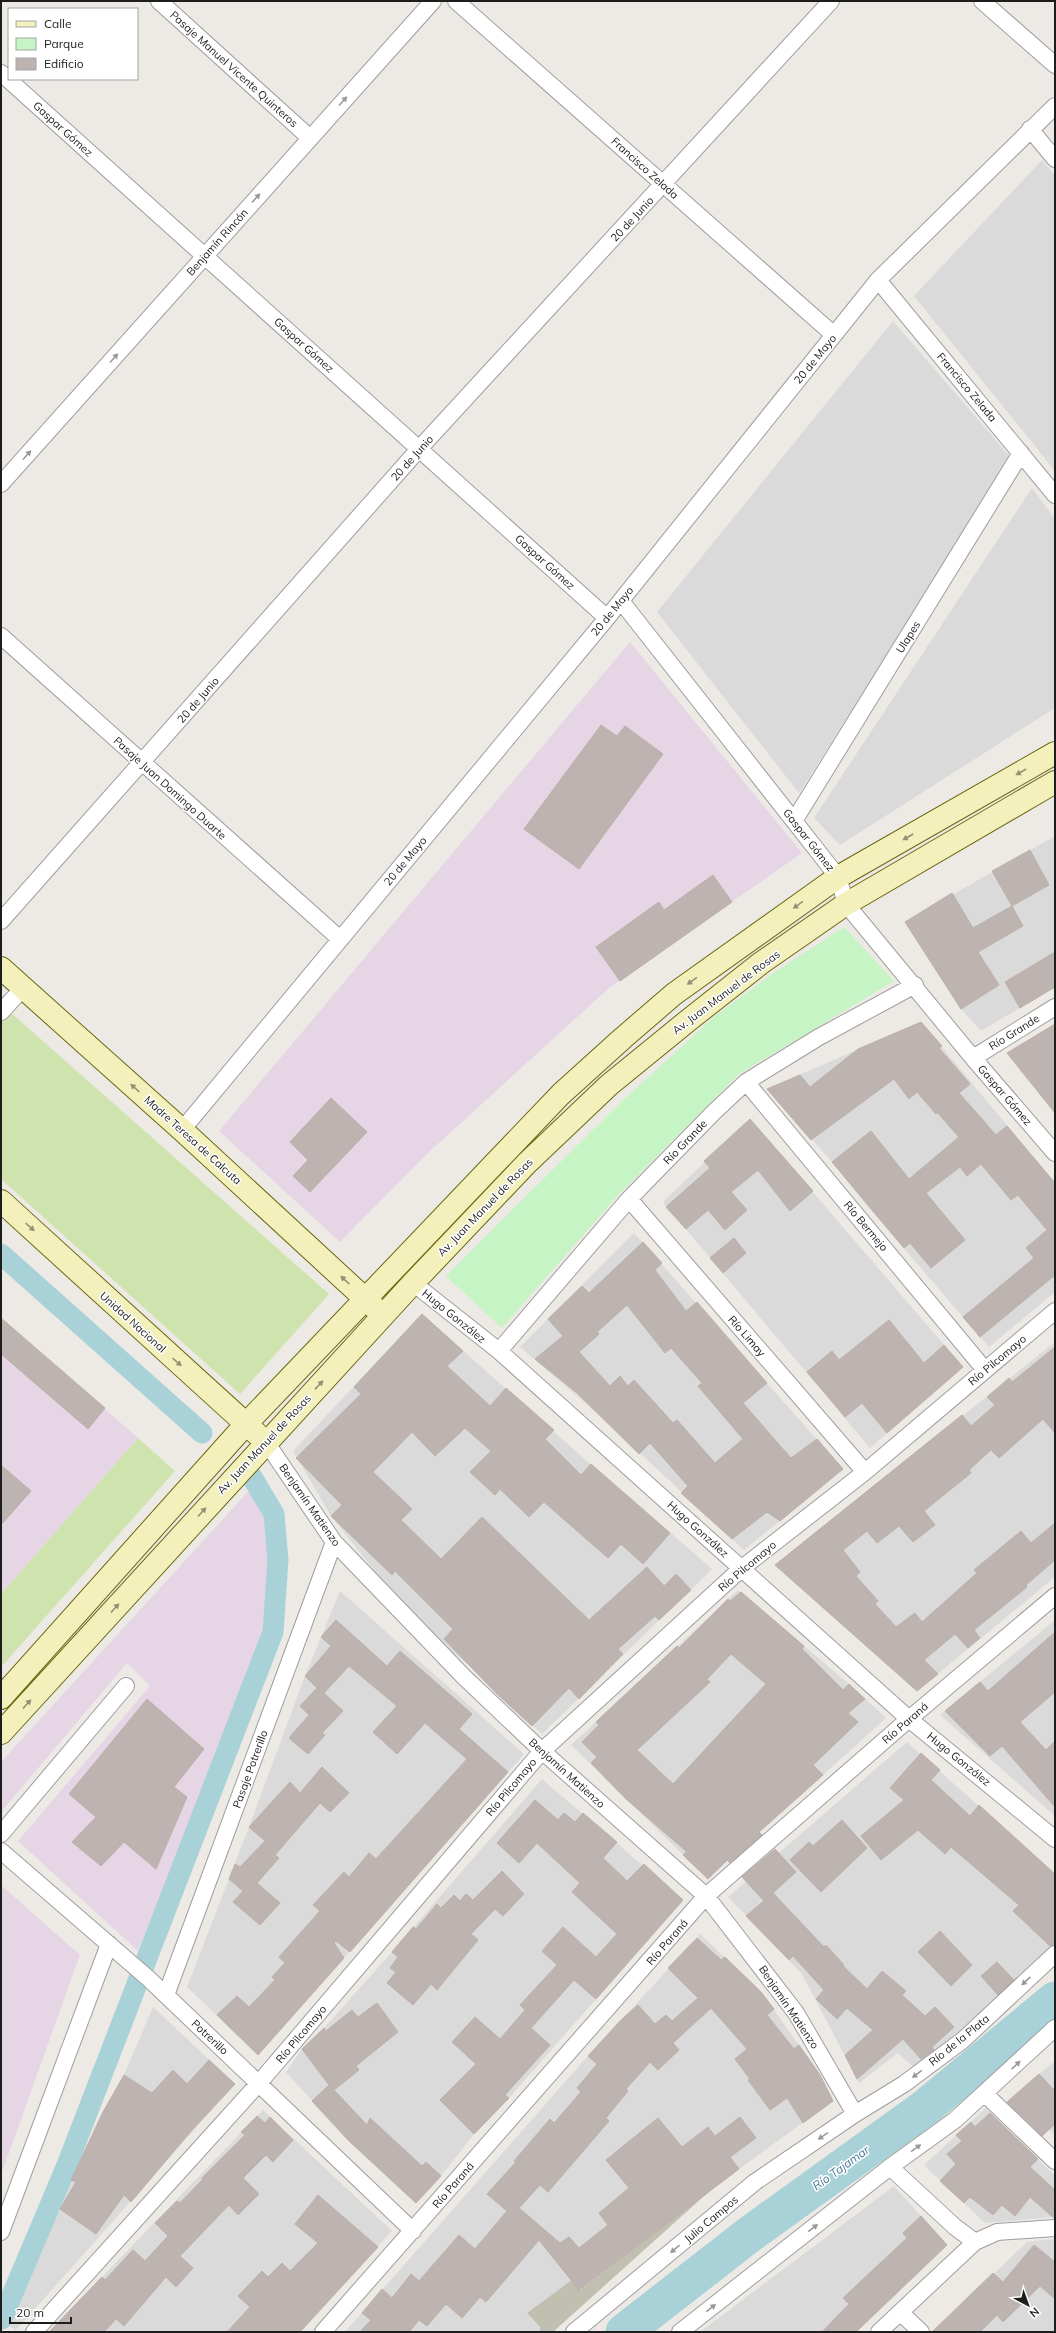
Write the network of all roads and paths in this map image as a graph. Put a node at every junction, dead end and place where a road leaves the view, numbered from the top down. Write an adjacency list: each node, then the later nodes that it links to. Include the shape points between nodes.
1 (159, 1): 10 (street, Pasaje Manuel Vicente Quinteros)
2 (434, 1): 10 (street, Benjamín Rincón, one-way to 2)
3 (456, 1): 12 (street, Francisco Zelada)
4 (831, 1): 12 (street, 20 de Junio)
5 (982, 1): 6 (street)
6 (1055, 65)
7 (9, 80): 13 (street, Gaspar Gómez)
8 (1055, 106): 9 (street, 20 de Mayo)
9 (1030, 130): 11 (street); 14 (street, 20 de Mayo)
10 (310, 138): 13 (street, Benjamín Rincón, one-way to 10)
11 (1055, 159)
12 (664, 185): 15 (street, Francisco Zelada); 16 (street, 20 de Junio)
13 (205, 256): 16 (street, Gaspar Gómez); 18 (street, Benjamín Rincón, one-way to 13)
14 (878, 280): 15 (street, 20 de Mayo); 17 (street, Francisco Zelada)
15 (834, 335): 20 (street, 20 de Mayo)
16 (419, 450): 21 (street, Gaspar Gómez); 24 (street, 20 de Junio)
17 (1021, 453): 19 (street, Francisco Zelada); 26 (street, Ulapes)
18 (1, 484)
19 (1055, 495)
20 (621, 601): 21 (street, 20 de Mayo); 26 (street, Gaspar Gómez)
21 (607, 618): 30 (street, 20 de Mayo)
22 (1, 636): 24 (street, Pasaje Juan Domingo Duarte)
23 (1055, 753): 27 (main road, one-way to 27)
24 (142, 764): 29 (street, 20 de Junio); 30 (street, Pasaje Juan Domingo Duarte)
25 (1055, 782): 28 (main road, Av. Juan Manuel de Rosas)
26 (794, 821): 27 (street, Gaspar Gómez)
27 (838, 877): 28 (street, Gaspar Gómez); 43 (main road, one-way to 43, via 674,994 622,1038 561,1094)
28 (846, 904): 32 (street, Gaspar Gómez); 42 (main road, Av. Juan Manuel de Rosas, via 755,968 609,1085 526,1163)
29 (1, 921)
30 (340, 939): 38 (street, 20 de Mayo)
31 (1, 968): 33 (main road, Madre Teresa de Calcuta)
32 (915, 985): 36 (street, Gaspar Gómez); 37 (street, Río Grande, via 819,1037)
33 (23, 988): 35 (street); 38 (main road, Madre Teresa de Calcuta, one-way to 33)
34 (1055, 1007): 36 (street, Río Grande)
35 (1, 1012)
36 (973, 1058): 39 (street, Gaspar Gómez)
37 (746, 1082): 40 (street, Río Grande); 47 (street, Río Bermejo)
38 (182, 1130): 43 (main road, Madre Teresa de Calcuta, one-way to 38)
39 (1055, 1153)
40 (629, 1199): 46 (street, Río Grande); 50 (street, Río Limay)
41 (1, 1201): 48 (main road, Unidad Nacional, one-way to 48)
42 (413, 1283): 45 (main road, Av. Juan Manuel de Rosas); 46 (street, Hugo González)
43 (365, 1298): 45 (main road, Madre Teresa de Calcuta); 48 (main road)
44 (1055, 1311): 47 (street, Río Pilcomayo)
45 (383, 1316): 49 (main road, Av. Juan Manuel de Rosas, one-way to 45)
46 (499, 1351): 52 (street, Hugo González)
47 (985, 1370): 50 (street, Río Pilcomayo)
48 (246, 1424): 49 (main road, Unidad Nacional); 55 (main road)
49 (266, 1442): 51 (street, Benjamín Matienzo); 57 (main road, Av. Juan Manuel de Rosas, one-way to 49)
50 (865, 1472): 52 (street, Río Pilcomayo)
51 (334, 1542): 58 (street, Benjamín Matienzo, via 464,1677); 65 (street, Pasaje Potrerillo)
52 (742, 1568): 56 (street, Hugo González); 58 (street, Río Pilcomayo)
53 (1055, 1596): 56 (street, Río Paraná)
54 (126, 1686): 59 (street)
55 (1, 1698)
56 (909, 1719): 60 (street, Hugo González); 62 (street, Río Paraná)
57 (1, 1733)
58 (542, 1751): 62 (street, Benjamín Matienzo); 67 (street, Río Pilcomayo)
59 (1, 1834)
60 (1055, 1839)
61 (1, 1851): 63 (street, Potrerillo)
62 (706, 1896): 69 (street, Benjamín Matienzo, via 796,2013); 73 (street, Río Paraná)
63 (109, 1944): 65 (street, Potrerillo); 74 (street)
64 (1055, 1954): 69 (street, Río de la Plata, one-way to 69, via 963,2040 904,2084)
65 (166, 1995): 67 (street, Potrerillo)
66 (1055, 2028): 68 (street, one-way to 66)
67 (259, 2083): 73 (street, Potrerillo); 77 (street, Río Pilcomayo)
68 (985, 2094): 70 (street); 71 (street, one-way to 68, via 955,2120)
69 (855, 2114): 79 (street, Julio Campos, one-way to 79, via 755,2182)
70 (1055, 2161)
71 (890, 2167): 75 (street); 80 (street, one-way to 71)
72 (1055, 2228): 75 (street, via 997,2232)
73 (413, 2231): 78 (street, Río Paraná)
74 (1, 2232)
75 (975, 2242): 76 (street)
76 (900, 2312): 81 (street); 82 (street)
77 (34, 2332)
78 (323, 2332)
79 (574, 2332)
80 (680, 2332)
81 (879, 2332)
82 (921, 2332)

